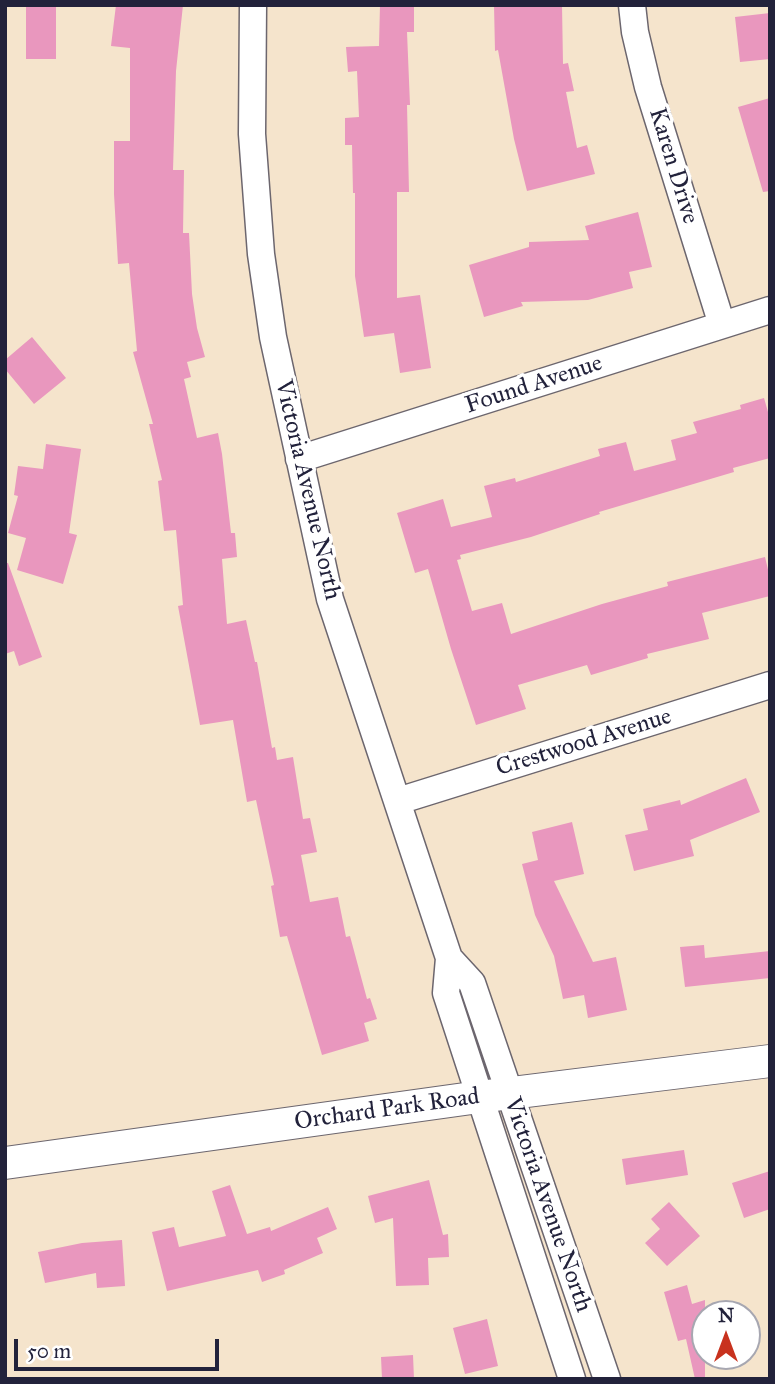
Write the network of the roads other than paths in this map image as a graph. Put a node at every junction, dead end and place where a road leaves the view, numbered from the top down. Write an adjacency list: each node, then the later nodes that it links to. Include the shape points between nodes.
1 (253, 5): 5 (street, Victoria Avenue North, via 252,134 261,254)
2 (632, 5): 4 (street, Karen Drive, via 648,87)
3 (770, 310): 4 (street, Found Avenue)
4 (722, 325): 5 (street, Found Avenue)
5 (299, 459): 7 (street, Victoria Avenue North, via 330,599)
6 (770, 685): 7 (street, Crestwood Avenue)
7 (398, 801): 9 (street, Victoria Avenue North, via 449,958 472,983)
8 (770, 1061): 9 (street, Orchard Park Road)
9 (494, 1095): 10 (street, Orchard Park Road); 11 (street, Victoria Avenue North); 12 (street, Victoria Avenue North)
10 (5, 1163)
11 (572, 1379)
12 (607, 1379)

